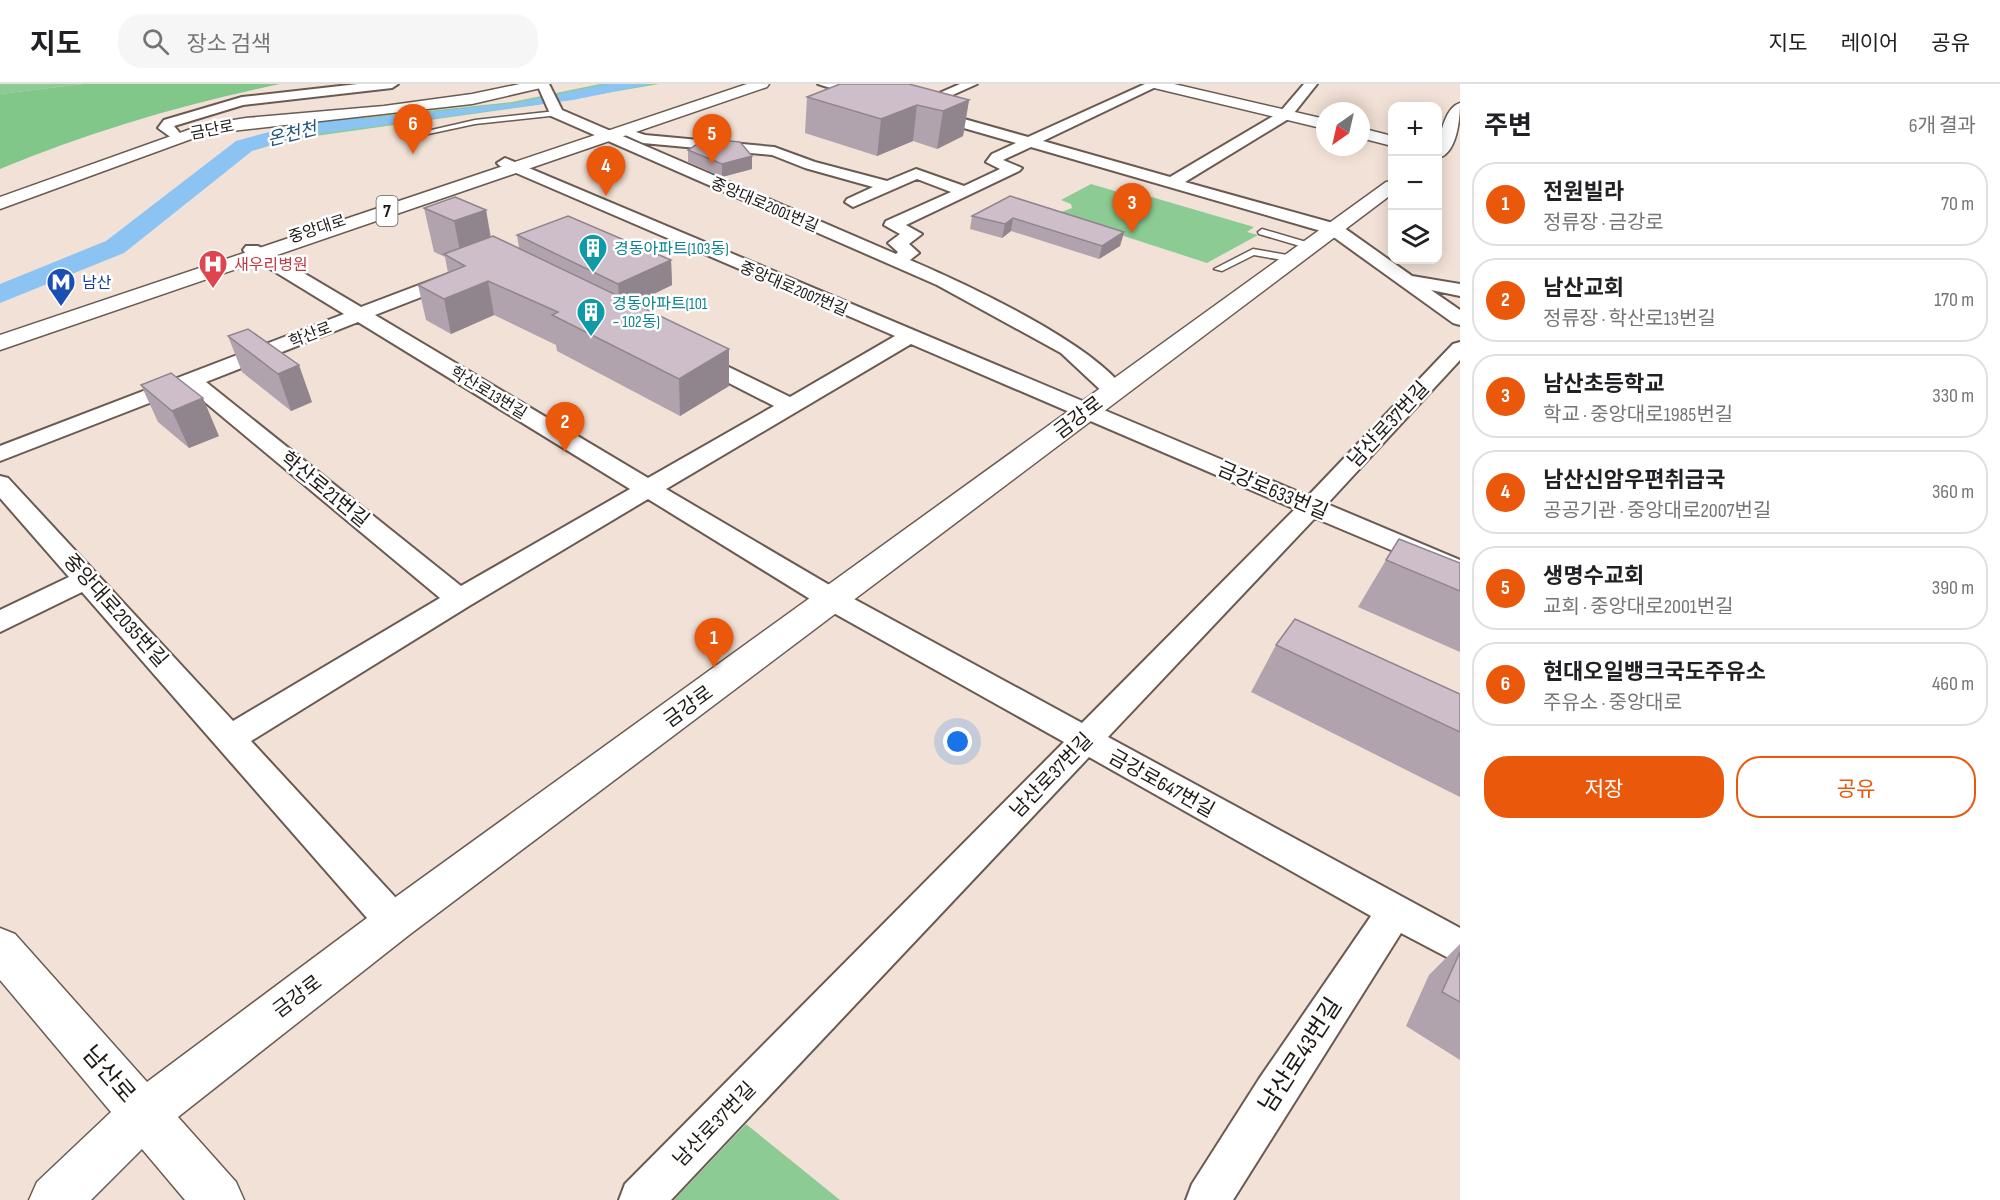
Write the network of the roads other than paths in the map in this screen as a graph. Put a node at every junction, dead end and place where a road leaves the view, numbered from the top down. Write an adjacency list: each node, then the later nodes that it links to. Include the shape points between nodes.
1 (392, 84): 15 (street, via 232,103 169,123 165,128)
2 (745, 84): 13 (street, 중앙대로 / 7)
3 (762, 84): 13 (street, 중앙대로 / 7)
4 (824, 84): 9 (street)
5 (971, 84): 9 (street)
6 (1155, 84): 11 (street); 18 (street)
7 (1311, 84): 11 (street)
8 (548, 96): 13 (street); 15 (street, 금단로, via 472,99 246,123); 16 (lane, via 475,122)
9 (900, 106): 18 (street)
10 (1460, 108): 19 (street)
11 (1286, 115): 12 (street); 27 (street)
12 (1316, 122)
13 (610, 133): 24 (street, 중앙대로 / 7); 28 (street, via 774,151); 39 (street, 중앙대로2001번길)
14 (1370, 135): 17 (street)
15 (176, 137): 32 (street, 금단로)
16 (405, 137)
17 (1388, 140)
18 (1027, 142): 22 (street); 27 (street)
19 (1442, 144)
20 (978, 151): 22 (street)
21 (1442, 153): 23 (street)
22 (997, 157): 30 (street, via 994,162 1014,168)
23 (1460, 157)
24 (509, 165): 33 (street, 중앙대로2007번길); 37 (street, 중앙대로 / 7)
25 (932, 168): 26 (street)
26 (916, 174): 28 (street); 30 (street)
27 (1172, 183): 35 (street)
28 (888, 186): 31 (street)
29 (1388, 189): 35 (street, 금강로)
30 (964, 191): 39 (street, via 892,225 913,234 897,243 910,253)
31 (853, 202)
32 (0, 203)
33 (621, 213): 34 (street); 47 (street, 중앙대로2007번길)
34 (599, 222)
35 (1334, 229): 38 (street, 금강로); 42 (street)
36 (1262, 232): 38 (lane)
37 (257, 252): 44 (street, 중앙대로); 46 (street, 중앙대로 / 7); 48 (street, 중앙대로 / 7)
38 (1302, 253): 40 (lane, via 1253,252); 52 (street, 금강로)
39 (898, 260): 52 (street, 중앙대로2001번길, via 1068,349)
40 (1220, 269)
41 (468, 273): 44 (street, 학산로)
42 (1403, 278): 43 (street); 45 (street)
43 (1460, 291)
44 (360, 315): 51 (street, 학산로); 57 (street, 학산로13번길)
45 (1460, 319)
46 (0, 336)
47 (908, 337): 53 (street); 54 (street, 중앙대로2007번길)
48 (0, 343)
49 (676, 348): 53 (street)
50 (1460, 348): 58 (street, 남산로37번길)
51 (191, 380): 55 (street, 학산로); 61 (street, 학산로21번길)
52 (1114, 390): 54 (street, 금강로)
53 (790, 405): 57 (street)
54 (1086, 411): 58 (street, 금강로633번길); 62 (street, 금강로)
55 (0, 454)
56 (0, 483): 60 (street, 중앙대로2035번길)
57 (648, 488): 61 (street); 62 (street, 학산로13번길)
58 (1311, 507): 59 (street, 금강로633번길); 65 (street, 남산로37번길)
59 (1460, 570)
60 (88, 578): 63 (street); 64 (street, 중앙대로2035번길)
61 (459, 599): 64 (street)
62 (833, 600): 65 (street, 금강로647번길); 67 (street, 금강로)
63 (0, 622)
64 (230, 738): 67 (street, 중앙대로2035번길)
65 (1085, 740): 66 (street, 금강로647번길); 73 (street, 남산로37번길)
66 (1395, 911): 68 (street, 금강로647번길); 74 (street, 남산로43번길)
67 (394, 922): 70 (street, 금강로)
68 (1460, 947)
69 (0, 948): 70 (street, 남산로)
70 (143, 1114): 71 (street, 금강로); 72 (street, 남산로)
71 (55, 1200)
72 (218, 1200)
73 (641, 1200)
74 (1208, 1200)

